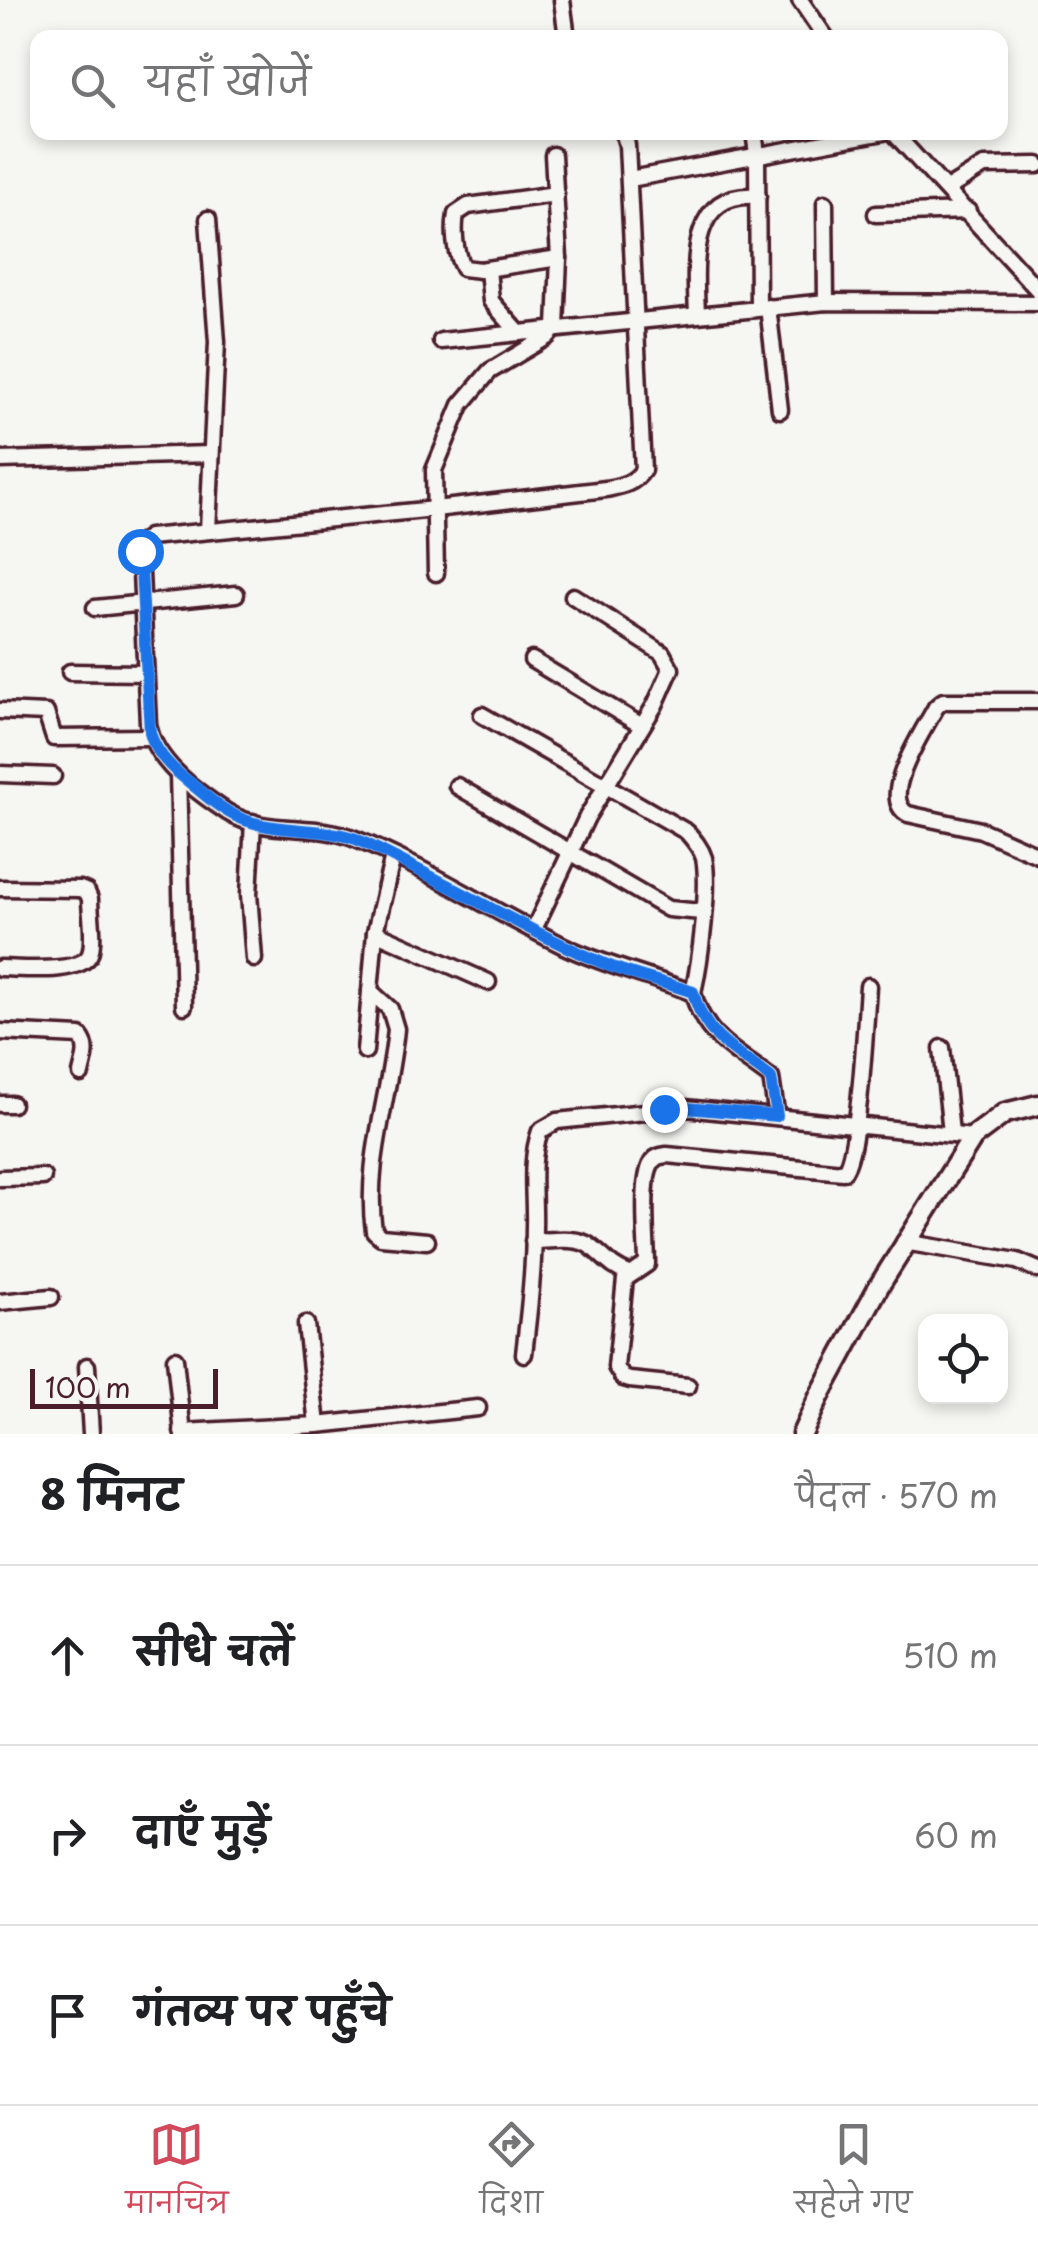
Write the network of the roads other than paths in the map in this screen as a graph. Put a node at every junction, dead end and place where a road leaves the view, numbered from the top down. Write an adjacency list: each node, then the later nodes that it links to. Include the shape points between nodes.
1 (562, 0): 3 (street)
2 (800, 0): 4 (street)
3 (566, 30)
4 (821, 30)
5 (626, 140): 12 (street)
6 (755, 140): 9 (street)
7 (838, 140): 9 (street)
8 (900, 140): 13 (street)
9 (758, 154): 12 (street); 15 (street)
10 (553, 156): 14 (street)
11 (1038, 165): 13 (street, via 984,166)
12 (630, 178): 27 (street)
13 (947, 190): 17 (street)
14 (556, 194): 20 (street); 21 (street, via 477,204 456,214 460,263)
15 (758, 196): 25 (street); 26 (street, via 728,197 708,218 695,249)
16 (825, 203): 23 (street)
17 (968, 212): 18 (street); 22 (street)
18 (876, 214)
19 (208, 219): 32 (street, via 217,342)
20 (560, 258): 21 (street); 28 (street)
21 (488, 268): 29 (street, via 491,300)
22 (1035, 283)
23 (826, 302): 24 (street); 25 (street)
24 (1038, 303)
25 (763, 307): 26 (street); 31 (street)
26 (697, 314): 27 (street)
27 (637, 320): 28 (street); 34 (street, via 639,476 622,486)
28 (556, 327): 29 (street); 34 (street, via 490,372 460,404 434,470)
29 (518, 332): 30 (street)
30 (441, 341)
31 (780, 410)
32 (210, 454): 33 (street); 35 (street)
33 (0, 460)
34 (434, 510): 35 (street); 36 (street)
35 (208, 530): 39 (street, via 142,542)
36 (436, 572)
37 (236, 594): 39 (street)
38 (573, 596): 47 (street, via 667,658 669,679)
39 (142, 604): 40 (street); 43 (street)
40 (95, 608)
41 (532, 660): 47 (street)
42 (70, 672): 43 (street)
43 (145, 673): 48 (street)
44 (1038, 701): 56 (street, via 943,700 897,793 908,814 981,830)
45 (0, 711): 48 (street, via 46,712 54,738)
46 (482, 715): 53 (street)
47 (642, 726): 53 (street)
48 (151, 737): 50 (street)
49 (0, 774): 51 (street)
50 (178, 774): 54 (street, via 229,813); 68 (street)
51 (53, 776)
52 (457, 786): 55 (street)
53 (606, 787): 55 (street); 59 (street, via 697,844 704,858)
54 (253, 822): 57 (street, via 340,833); 62 (street)
55 (570, 852): 59 (street, via 668,909); 60 (street)
56 (1038, 855)
57 (393, 856): 60 (street); 61 (street)
58 (0, 888): 63 (street, via 80,889 90,899 90,954 83,963)
59 (702, 912): 67 (street)
60 (534, 930): 67 (street, via 610,966)
61 (375, 932): 64 (street); 66 (street)
62 (254, 959)
63 (0, 968)
64 (488, 982)
65 (868, 986): 75 (street)
66 (370, 991): 71 (street); 81 (street, via 390,1009 396,1029 374,1168 374,1231)
67 (693, 992): 74 (street, via 711,1032 771,1078)
68 (184, 1006)
69 (0, 1032): 72 (street, via 80,1036 86,1051)
70 (942, 1048): 76 (street)
71 (364, 1051)
72 (82, 1074)
73 (1038, 1105): 77 (main road, via 1005,1113)
74 (777, 1116): 75 (street); 80 (street, via 686,1108 557,1121 540,1131 534,1147)
75 (855, 1125): 76 (street); 84 (street, via 843,1172 657,1157 647,1179 647,1264)
76 (951, 1133): 77 (street)
77 (973, 1137): 82 (main road)
78 (43, 1177): 79 (street)
79 (0, 1178)
80 (534, 1241): 84 (street, via 581,1242); 88 (street)
81 (428, 1242)
82 (904, 1242): 83 (street, via 1017,1260); 96 (main road)
83 (1038, 1270)
84 (629, 1274): 91 (street, via 616,1367 630,1380)
85 (50, 1297): 86 (street)
86 (0, 1302)
87 (306, 1324): 93 (street)
88 (524, 1354)
89 (175, 1359): 94 (street)
90 (86, 1366): 95 (street)
91 (688, 1386)
92 (478, 1408): 93 (street)
93 (317, 1425): 94 (street)
94 (182, 1433)
95 (91, 1434)
96 (802, 1434)

